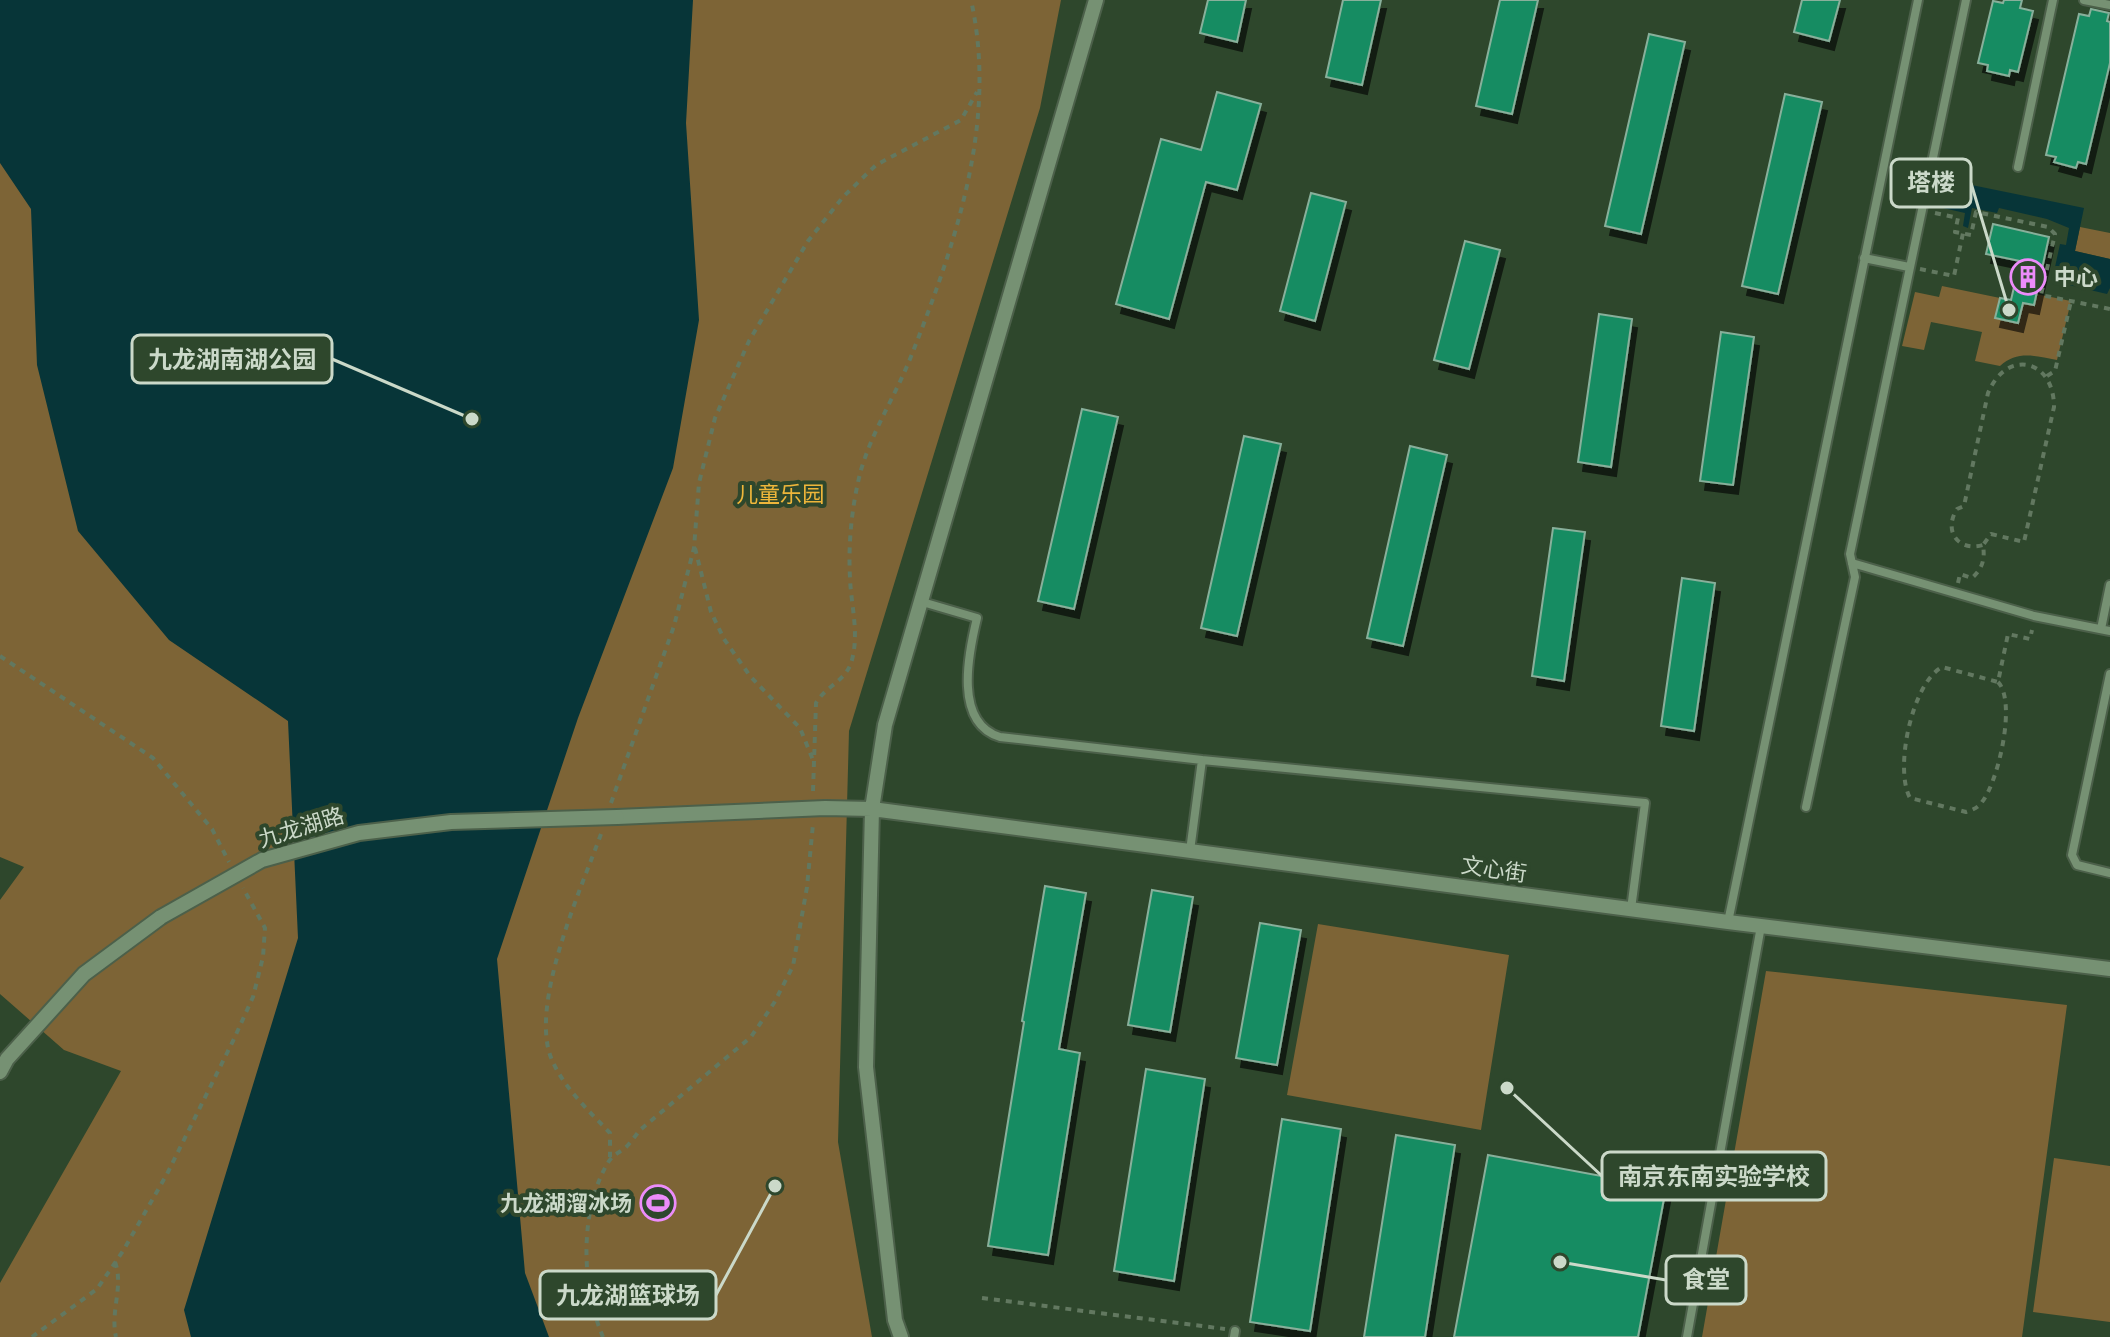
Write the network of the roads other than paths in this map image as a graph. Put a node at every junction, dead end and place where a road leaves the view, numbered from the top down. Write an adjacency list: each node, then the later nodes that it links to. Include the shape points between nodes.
1 (1096, 0): 12 (street)
2 (1918, 0): 8 (street)
3 (1966, 0): 9 (street)
4 (2053, 0): 7 (street)
5 (2084, 0): 6 (street)
6 (2110, 5)
7 (2018, 167)
8 (1864, 258): 9 (street); 21 (street)
9 (1909, 267): 10 (street)
10 (1852, 563): 13 (street, via 2034,616); 16 (street, via 1855,577)
11 (2110, 585): 13 (street)
12 (919, 601): 15 (street, via 977,618 967,682 972,710 986,733); 17 (street, via 885,725)
13 (2106, 630)
14 (2110, 674): 19 (street, via 2072,855 2077,865)
15 (1202, 760): 18 (street); 20 (street, via 1645,803)
16 (1806, 807)
17 (872, 809): 18 (street, 文心街); 24 (street, 九龙湖路, bridge, via 451,822 359,833 262,860 161,917 84,974); 25 (street, via 866,1067)
18 (1190, 851): 20 (street, 文心街)
19 (2110, 873)
20 (1631, 909): 21 (street, 文心街)
21 (1728, 922): 22 (street, 文心街)
22 (1761, 926): 23 (street, 文心街); 26 (street)
23 (2110, 969)
24 (0, 1072)
25 (901, 1337)
26 (1687, 1337)

